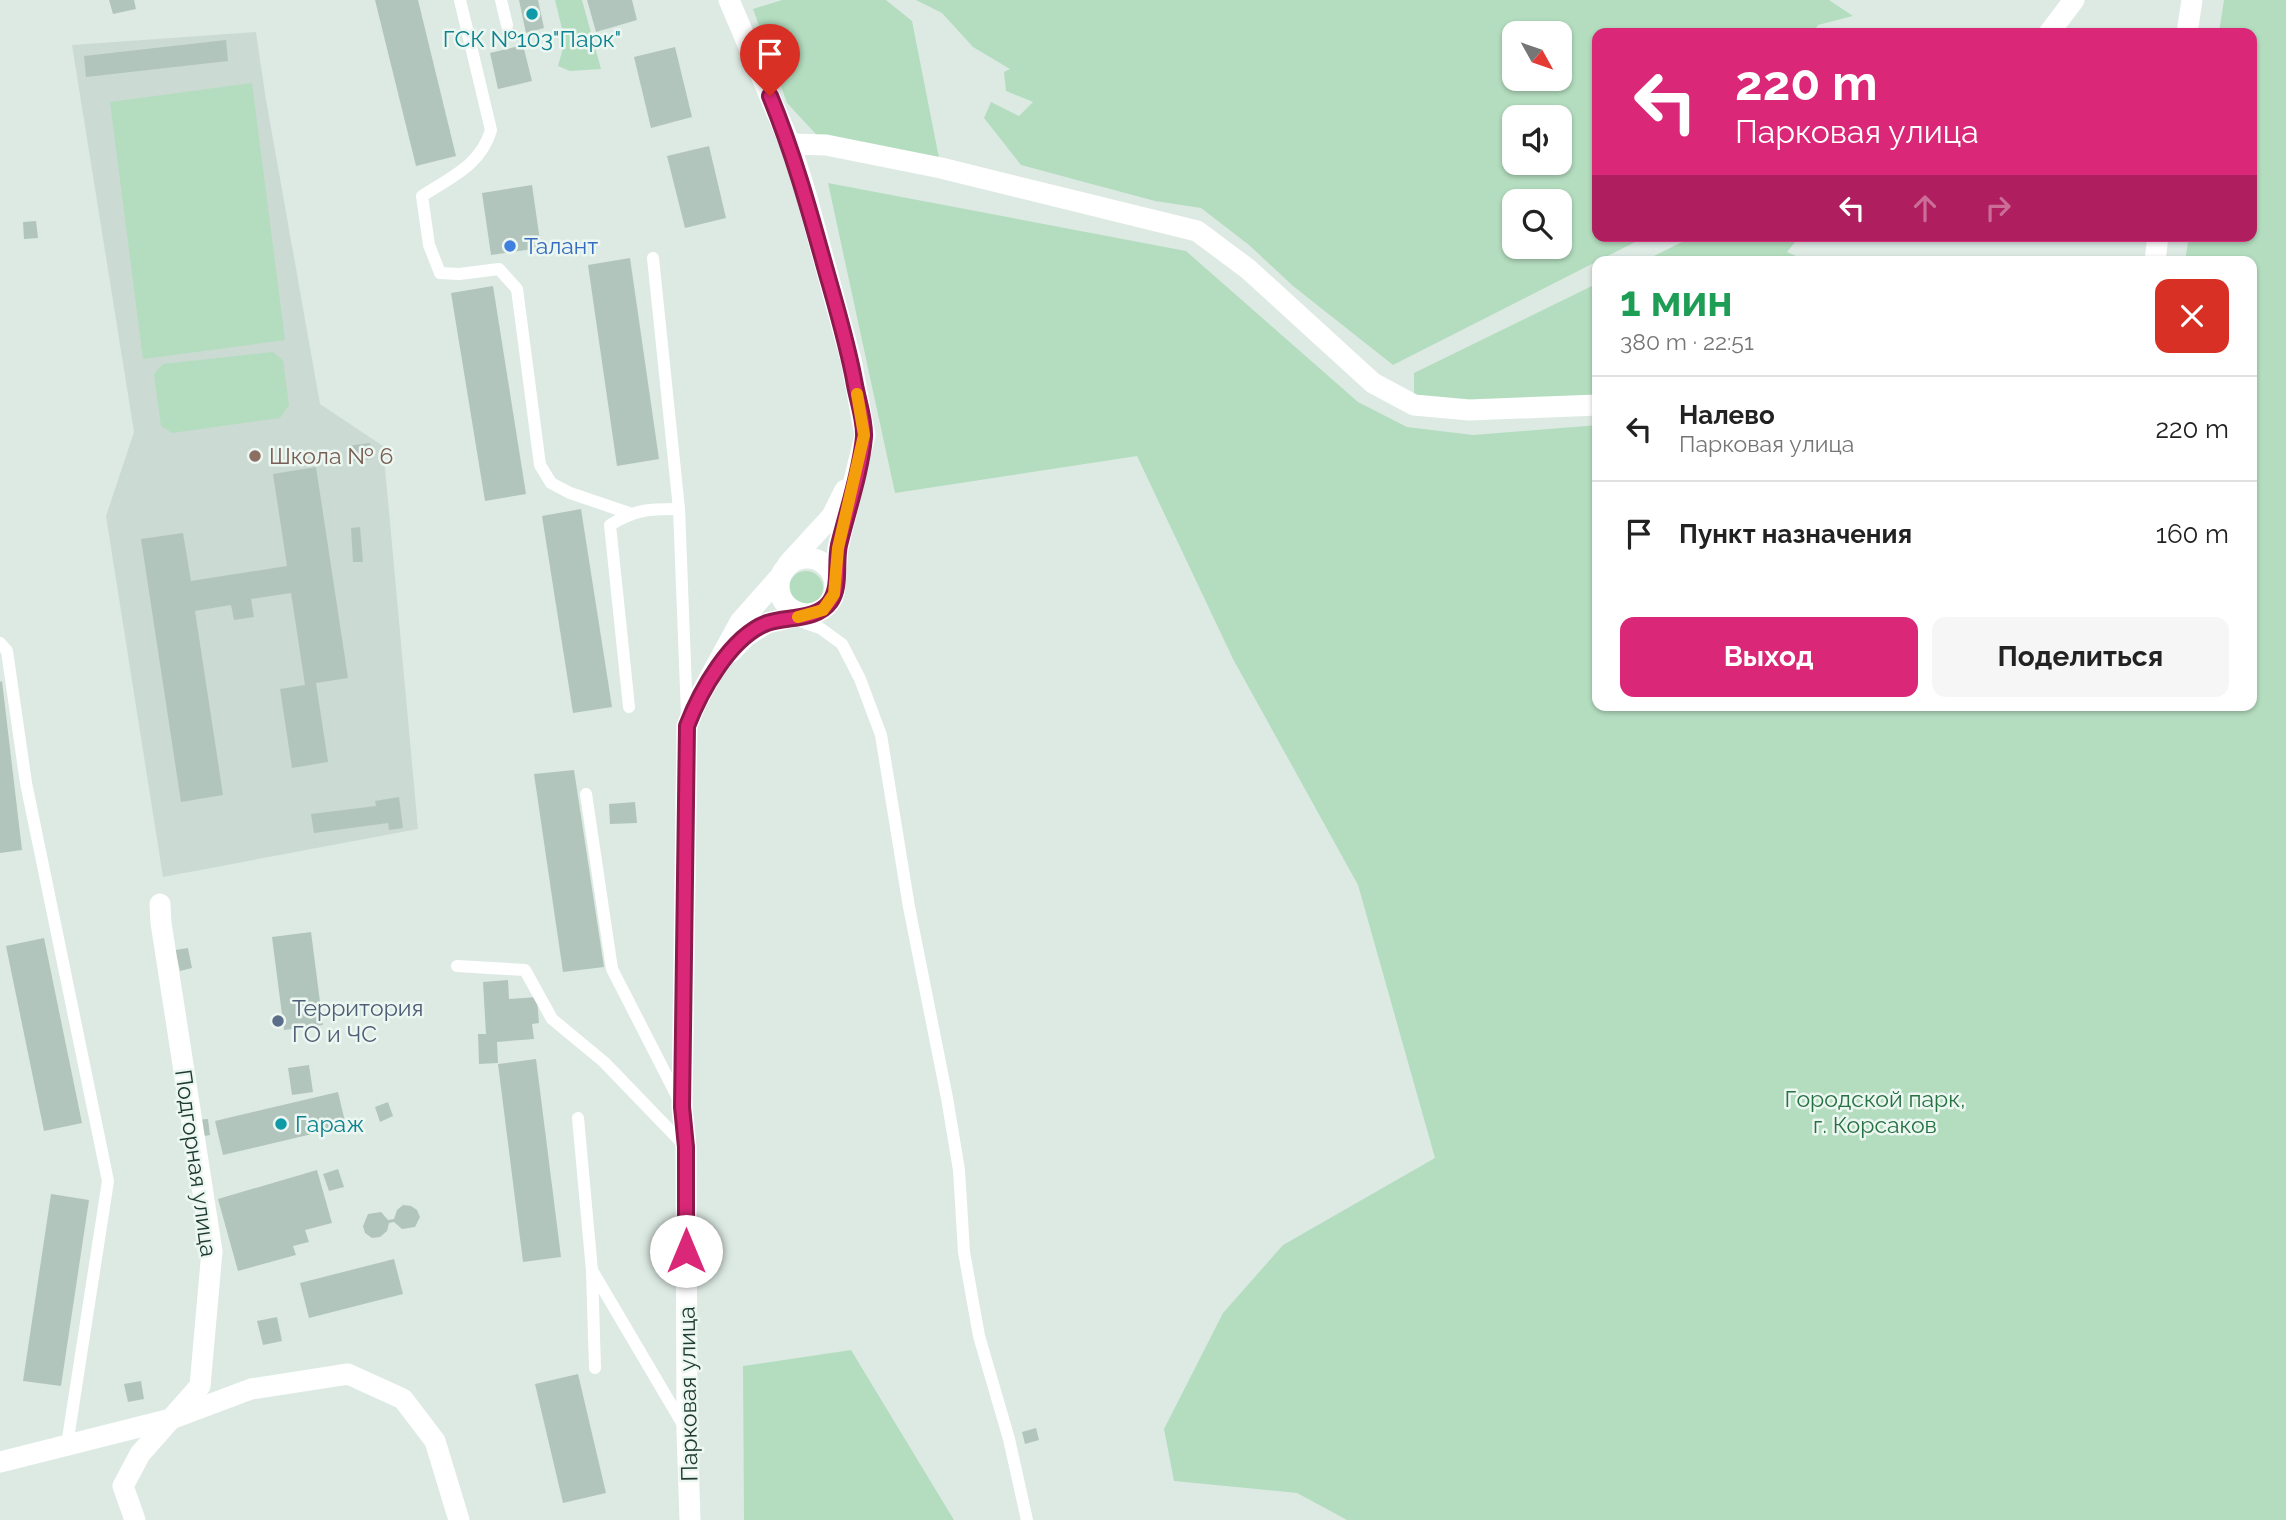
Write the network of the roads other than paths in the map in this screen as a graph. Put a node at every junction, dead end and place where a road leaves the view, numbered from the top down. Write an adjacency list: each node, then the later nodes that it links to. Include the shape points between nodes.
1 (460, 0): 14 (lane, via 491,130 487,146 472,164 422,196 429,245 440,273 499,269 517,289 540,465 551,483)
2 (501, 0): 6 (lane)
3 (729, 0): 9 (street, Парковая улица)
4 (2074, 0): 7 (street)
5 (2192, 0): 8 (street)
6 (507, 25)
7 (2053, 28)
8 (2188, 28)
9 (790, 144): 11 (street, via 826,145 941,168 1197,230 1248,269 1373,383 1414,405 1469,410); 12 (street, Парковая улица, via 851,360)
10 (653, 258): 13 (lane)
11 (1592, 405)
12 (864, 435): 15 (street, Парковая улица, via 832,516); 16 (street, Парковая улица, via 838,548)
13 (679, 509): 14 (lane); 21 (lane)
14 (629, 513): 20 (lane, via 610,526)
15 (783, 572): 16 (street, via 799,558 812,558 824,563); 17 (street, via 779,596); 19 (street, Парковая улица, via 740,622)
16 (835, 586): 17 (street, via 823,610)
17 (798, 617): 19 (street, Парковая улица, via 767,623 745,637); 37 (lane, via 842,644 881,735 957,1158 964,1252 979,1336)
18 (0, 643): 32 (lane, via 7,651 26,783 108,1181)
19 (706, 685): 21 (street, Парковая улица)
20 (629, 707)
21 (687, 726): 25 (street, Парковая улица)
22 (586, 794): 25 (lane, via 612,969)
23 (160, 904): 30 (street, Подгорная улица, via 212,1251 200,1386)
24 (457, 966): 27 (lane, via 525,970 552,1019 604,1062)
25 (682, 1107): 27 (street, Парковая улица)
26 (578, 1118): 28 (lane)
27 (686, 1147): 31 (street, Парковая улица)
28 (592, 1270): 29 (lane); 31 (lane)
29 (595, 1368)
30 (171, 1419): 32 (street); 34 (street, Подгорная улица, via 140,1454 123,1486); 35 (street, via 251,1389 348,1374 403,1399 435,1441)
31 (687, 1432): 36 (street, Парковая улица)
32 (67, 1445): 33 (street)
33 (0, 1462)
34 (135, 1520)
35 (459, 1520)
36 (690, 1520)
37 (1027, 1520)

